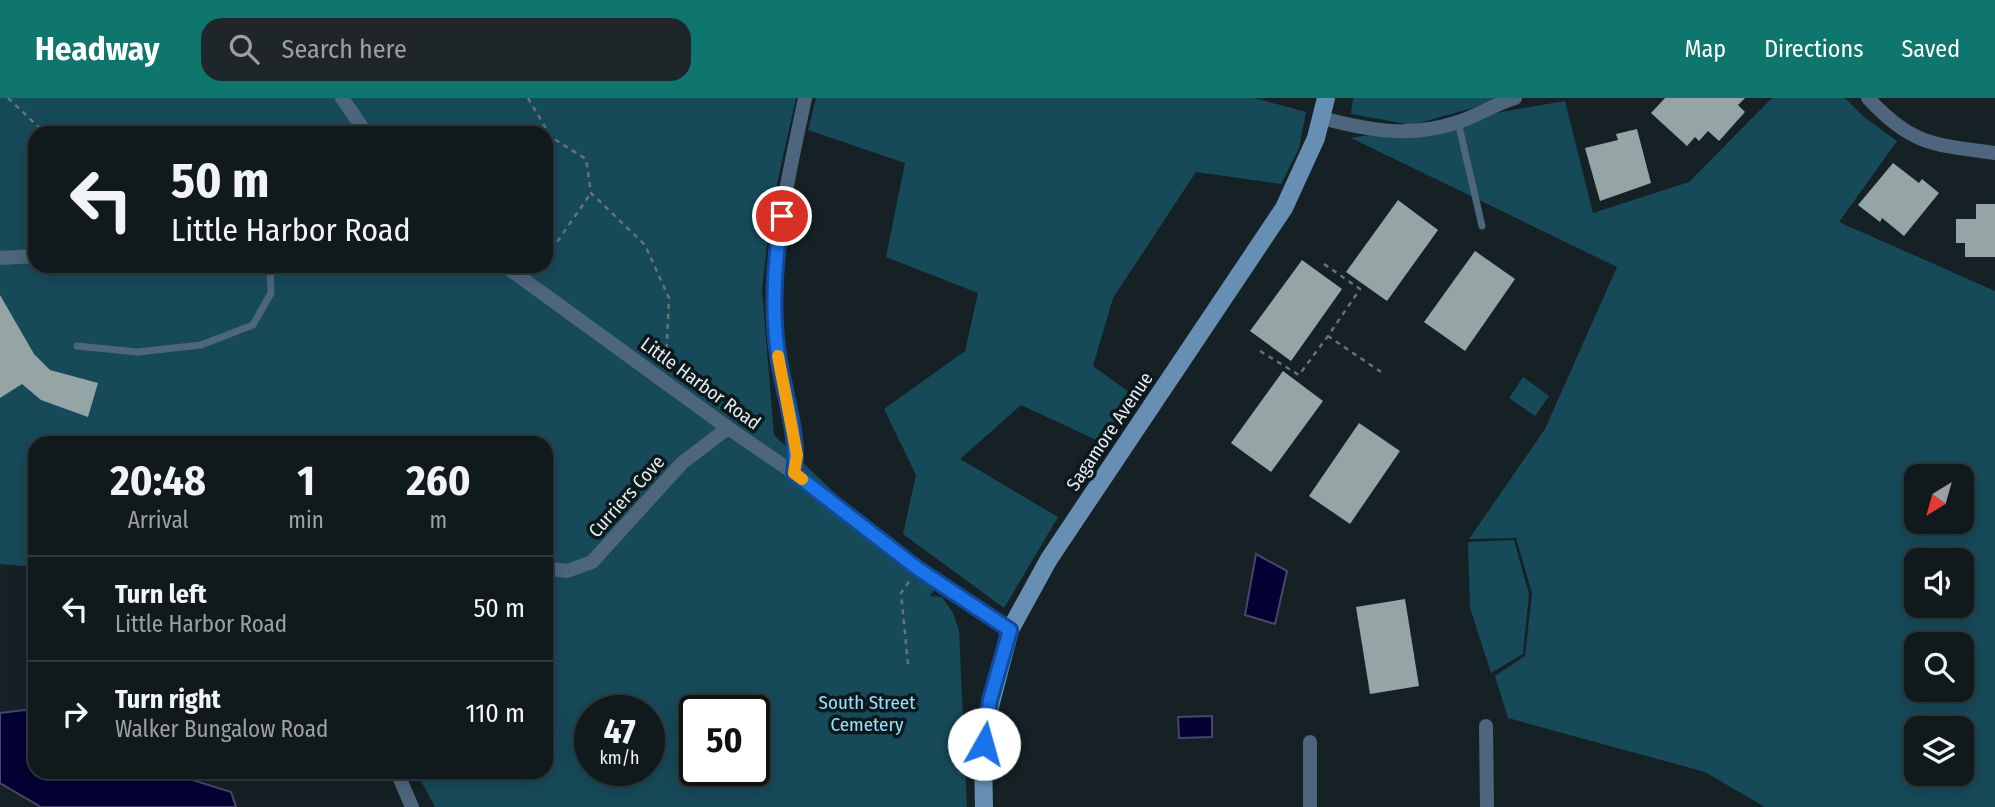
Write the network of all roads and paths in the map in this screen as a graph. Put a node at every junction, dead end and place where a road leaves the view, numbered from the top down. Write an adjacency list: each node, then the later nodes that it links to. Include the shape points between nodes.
1 (8, 98): 10 (path)
2 (342, 98): 11 (street)
3 (528, 98): 12 (path)
4 (805, 98): 29 (street, via 774,282 779,360 797,455)
5 (1326, 98): 8 (main road, Sagamore Avenue)
6 (1515, 98): 9 (street)
7 (1868, 98): 14 (street, via 1898,129 1927,142)
8 (1322, 118): 9 (street, via 1369,131 1412,132); 32 (main road, Sagamore Avenue, via 1303,173 1284,208 1049,559)
9 (1458, 122): 16 (lane)
10 (38, 126)
11 (361, 126)
12 (545, 126)
13 (553, 138): 15 (path, via 586,159)
14 (1995, 153)
15 (591, 193): 17 (path); 27 (path, via 645,245 669,298)
16 (1482, 226)
17 (553, 248)
18 (28, 256): 19 (street)
19 (0, 258)
20 (1324, 264): 23 (path, via 1360,289)
21 (270, 273): 24 (lane, via 271,293 253,325 201,345 138,352)
22 (515, 273): 27 (street, Little Harbor Road)
23 (1328, 336): 25 (path, via 1299,375); 26 (path)
24 (77, 346)
25 (1260, 351)
26 (1381, 372)
27 (665, 381): 28 (street, Little Harbor Road)
28 (728, 428): 29 (street, Little Harbor Road); 30 (street, Curriers Cove, via 665,481 592,562 567,571)
29 (794, 473): 31 (street, Little Harbor Road)
30 (553, 569)
31 (918, 569): 32 (street, Little Harbor Road); 33 (path, via 901,593)
32 (1010, 630): 38 (main road, Sagamore Avenue, via 986,722)
33 (908, 664)
34 (1486, 726): 40 (street)
35 (1310, 742): 39 (street)
36 (400, 779): 37 (street)
37 (412, 807)
38 (984, 807)
39 (1310, 807)
40 (1488, 807)

